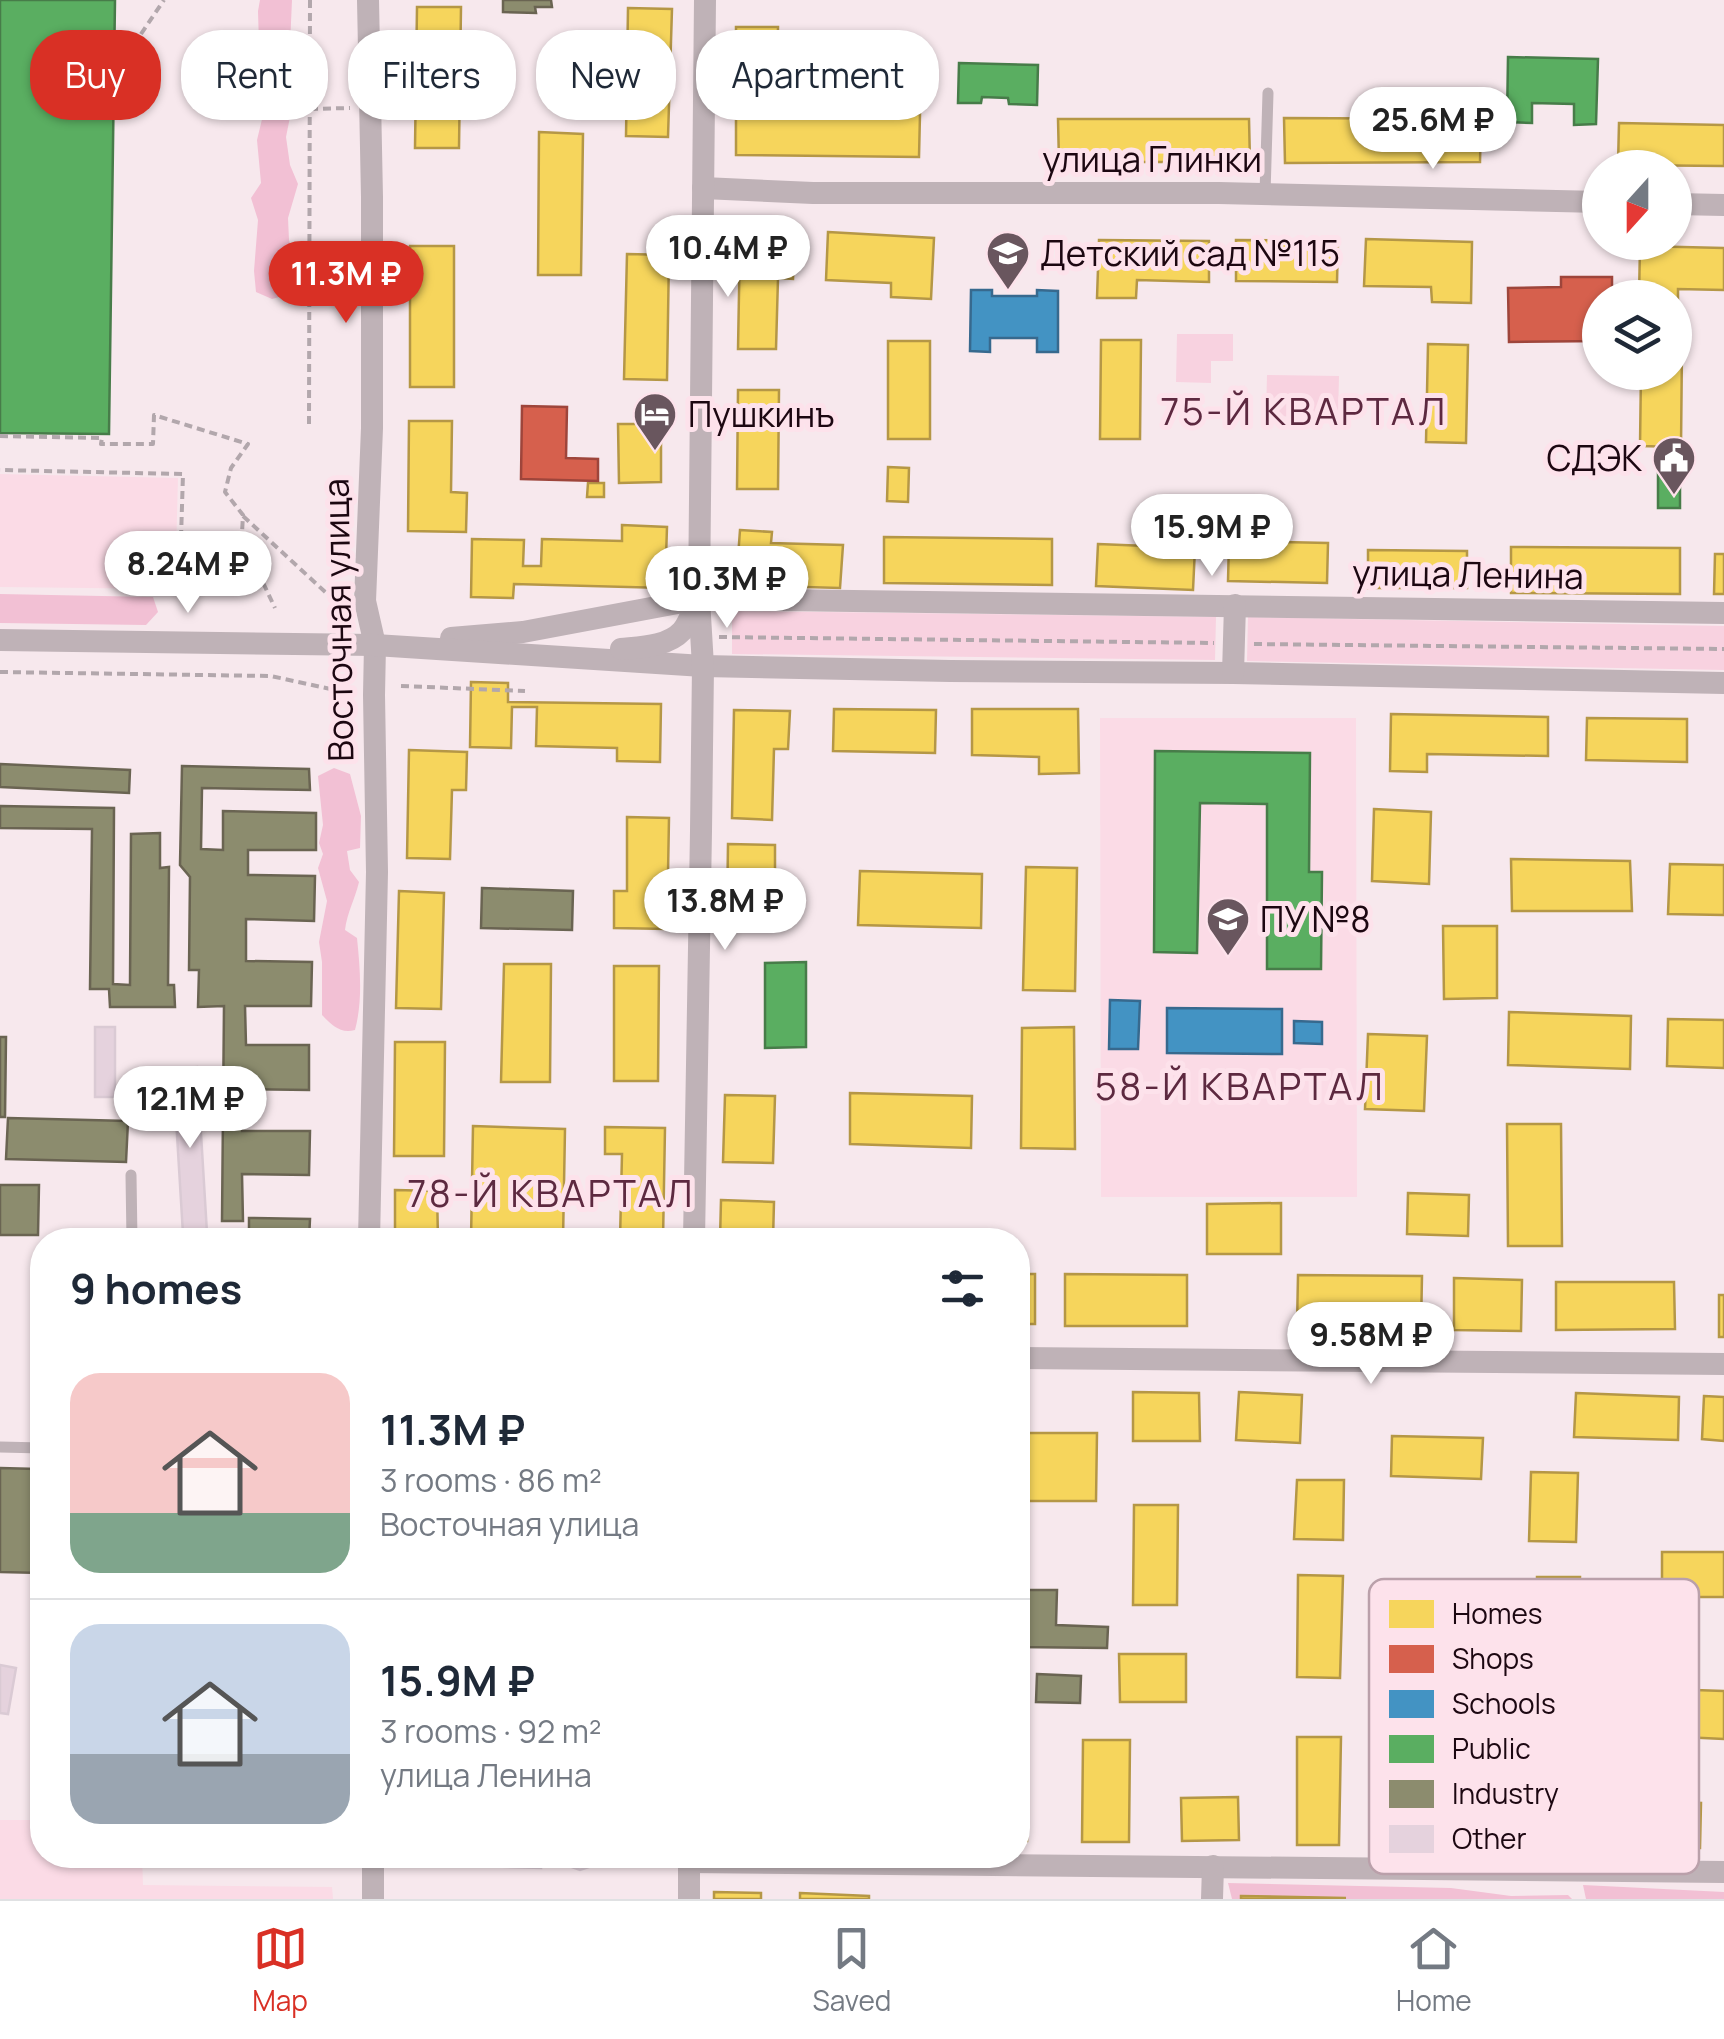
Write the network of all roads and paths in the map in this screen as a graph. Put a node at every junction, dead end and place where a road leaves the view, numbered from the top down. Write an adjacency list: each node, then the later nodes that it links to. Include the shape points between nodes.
1 (164, 0): 5 (path)
2 (310, 0): 6 (path)
3 (368, 0): 25 (street, Восточная улица, via 372,428 365,601)
4 (705, 0): 9 (street)
5 (144, 30)
6 (310, 30)
7 (1268, 92): 10 (lane)
8 (310, 120): 14 (path)
9 (703, 188): 10 (street, улица Глинки); 19 (street)
10 (1266, 194): 11 (street, улица Глинки)
11 (1582, 202)
12 (1692, 204): 13 (street)
13 (1724, 205)
14 (309, 424)
15 (0, 436): 17 (path, via 153,444 154,415 248,444 225,492)
16 (0, 470): 18 (path, via 183,474 180,570)
17 (242, 515): 18 (path); 20 (path, via 336,602)
18 (240, 534): 22 (path)
19 (699, 599): 21 (street, улица Ленина); 25 (street, улица Ленина, via 524,632); 26 (street, via 682,631 667,641); 27 (street)
20 (349, 600)
21 (1235, 606): 23 (street, улица Ленина); 29 (street)
22 (275, 608)
23 (1724, 614)
24 (0, 640): 25 (street, улица Ленина)
25 (375, 645): 26 (street, улица Ленина); 36 (street, Восточная улица)
26 (540, 655): 27 (street, улица Ленина)
27 (702, 666): 29 (street, улица Ленина); 37 (street)
28 (0, 672): 33 (path, via 271,676)
29 (1232, 673): 30 (street, улица Ленина)
30 (1724, 683)
31 (401, 686): 32 (path)
32 (524, 691)
33 (356, 694)
34 (131, 1175): 35 (lane)
35 (132, 1228)
36 (369, 1228)
37 (694, 1228)
38 (1030, 1358): 39 (street)
39 (1724, 1364)
40 (0, 1447): 41 (lane)
41 (30, 1448)
42 (1030, 1864): 43 (street)
43 (1213, 1866): 46 (street); 51 (street)
44 (372, 1868): 49 (street)
45 (689, 1868): 50 (street)
46 (1369, 1868)
47 (1699, 1872): 48 (street)
48 (1724, 1872)
49 (373, 1899)
50 (689, 1899)
51 (1212, 1899)

